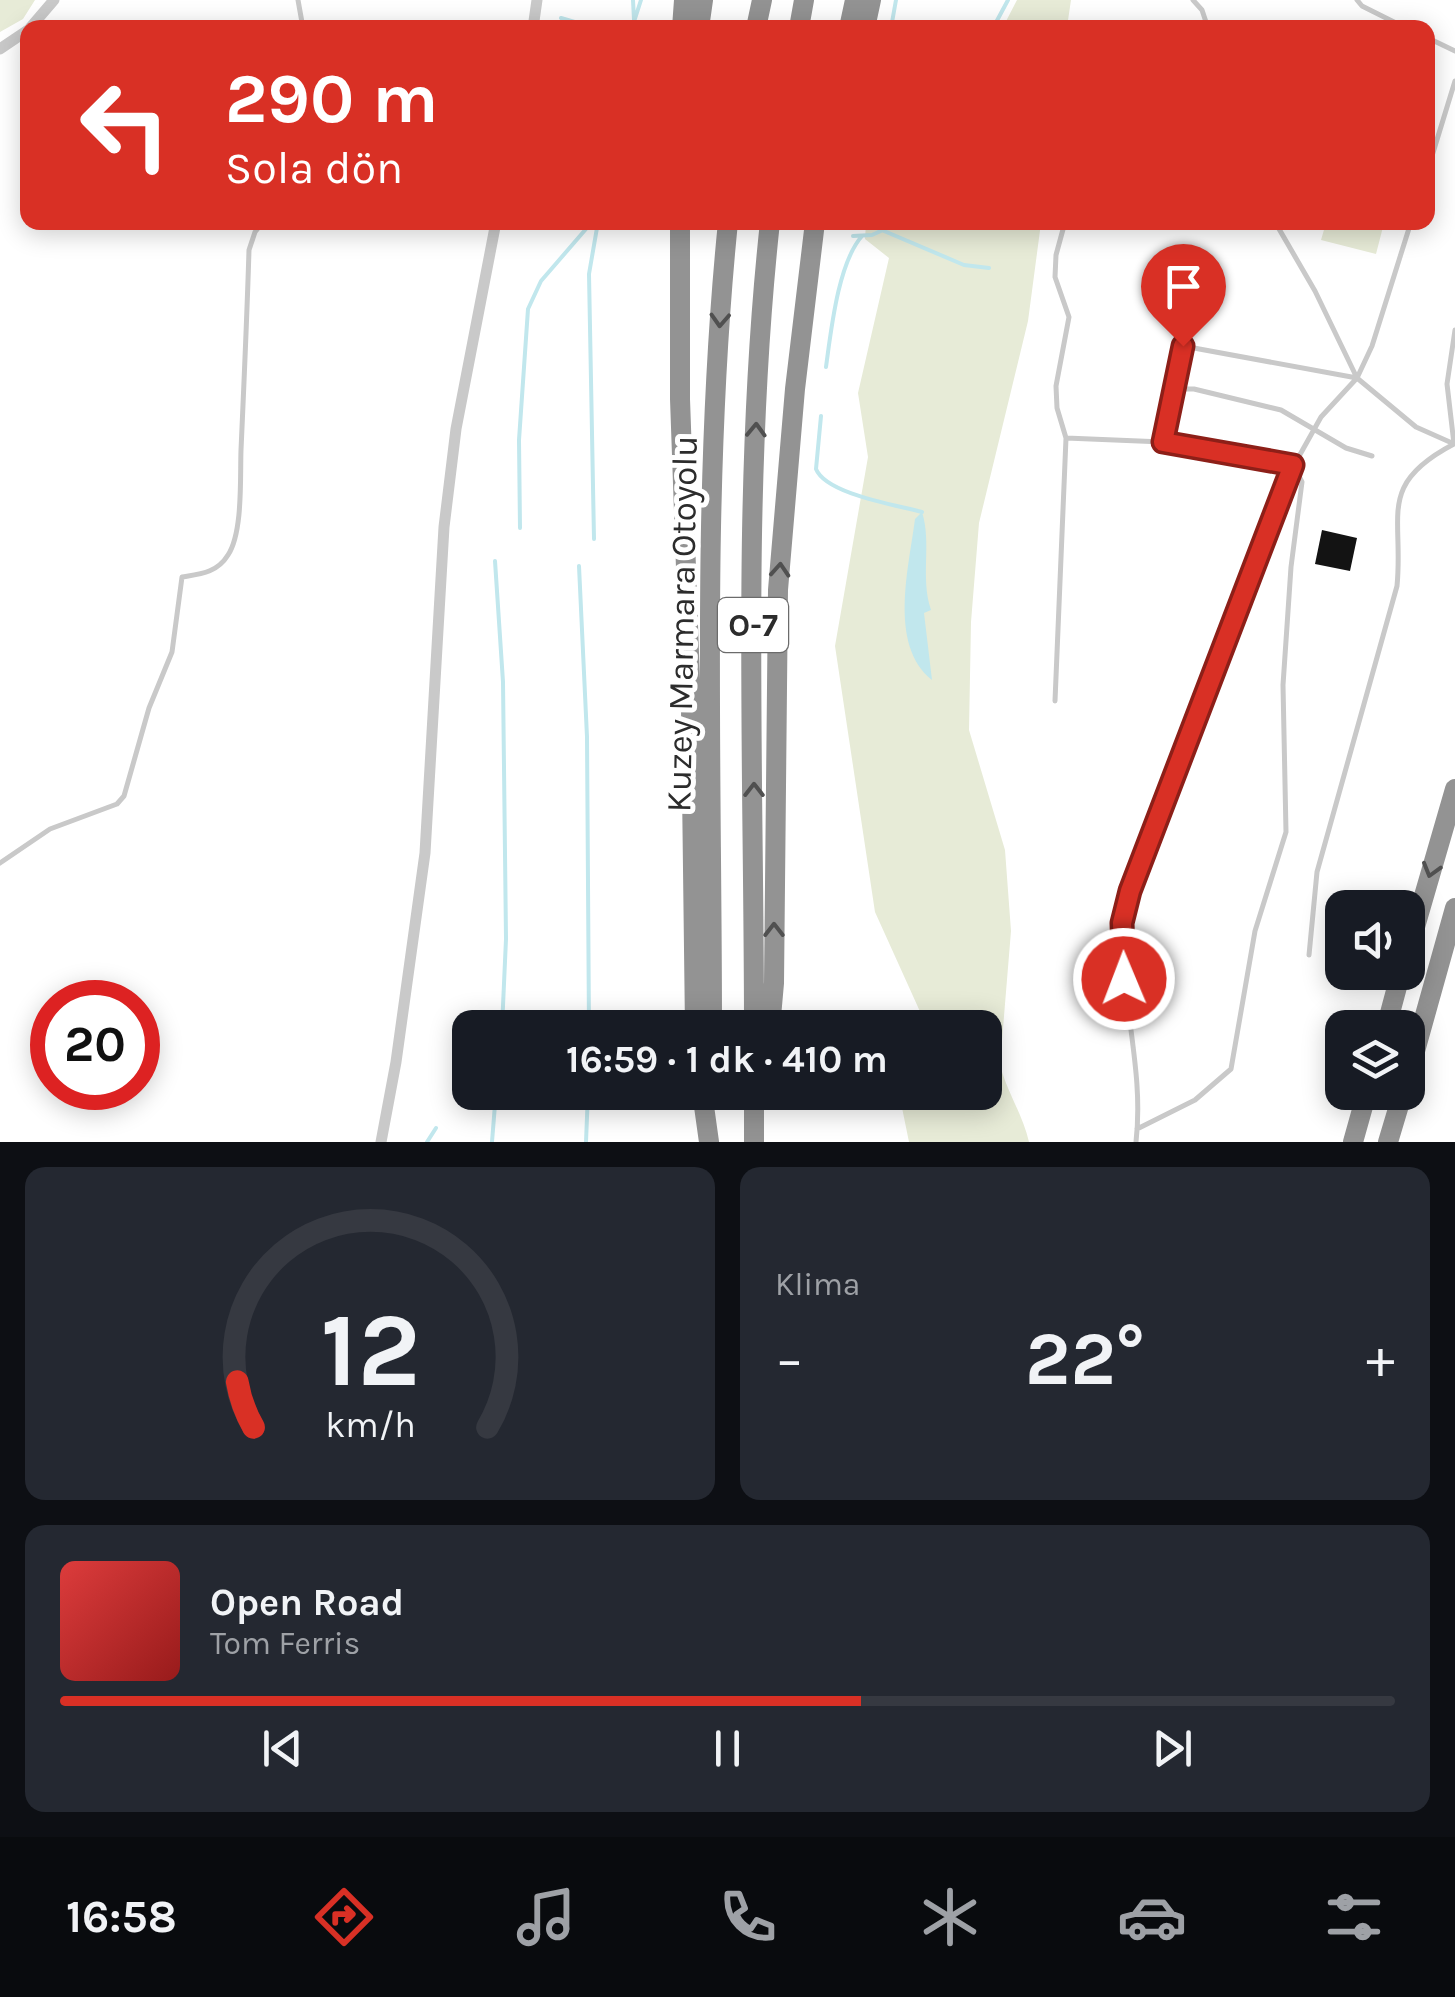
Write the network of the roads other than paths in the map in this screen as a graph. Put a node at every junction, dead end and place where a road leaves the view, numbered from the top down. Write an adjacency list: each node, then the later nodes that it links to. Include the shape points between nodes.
1 (54, 0): 3 (street)
2 (1357, 0): 4 (lane)
3 (37, 20)
4 (1390, 20)
5 (1455, 81): 6 (lane)
6 (1435, 146)
7 (257, 230): 29 (lane, via 231,552 207,573 182,576 172,652 124,796 50,829)
8 (494, 230): 44 (street, via 456,429 425,853)
9 (671, 230): 18 (highway, via 670,291)
10 (680, 230): 18 (highway)
11 (727, 230): 34 (highway, Kuzey Marmara Otoyolu / O-7, one-way to 34, via 713,525)
12 (769, 230): 35 (highway, Kuzey Marmara Otoyolu / O-7, one-way to 12, via 754,494)
13 (814, 230): 36 (highway, one-way to 13, via 778,590)
14 (1062, 230): 22 (lane, via 1055,277 1069,317 1056,386)
15 (1280, 230): 19 (lane)
16 (1408, 230): 19 (lane)
17 (1455, 330): 24 (lane, via 1447,384)
18 (680, 358): 33 (highway)
19 (1357, 378): 20 (lane, via 1183,346); 21 (lane); 24 (lane, via 1416,427)
20 (1174, 395): 21 (lane, via 1194,390 1281,410); 23 (lane)
21 (1314, 430): 25 (lane); 26 (lane)
22 (1066, 438): 23 (lane); 27 (lane)
23 (1163, 442): 26 (lane)
24 (1455, 444): 32 (lane, via 1409,477 1396,507 1396,586 1316,872)
25 (1372, 456)
26 (1293, 465): 43 (lane, via 1122,923); 43 (lane, via 1302,482 1283,685 1286,832 1255,932 1231,1069 1195,1100)
27 (1055, 702)
28 (1455, 789): 30 (highway, one-way to 30)
29 (0, 863)
30 (1425, 892)
31 (1455, 908): 37 (highway)
32 (1309, 955)
33 (696, 1010)
34 (712, 1010)
35 (754, 1010)
36 (772, 1010)
37 (1425, 1015)
38 (705, 1110): 45 (highway)
39 (711, 1110): 45 (highway)
40 (754, 1110): 46 (highway)
41 (1362, 1110): 48 (highway)
42 (1398, 1110): 49 (highway)
43 (1137, 1129): 47 (lane)
44 (381, 1142)
45 (710, 1142)
46 (754, 1142)
47 (1136, 1142)
48 (1354, 1142)
49 (1388, 1142)

